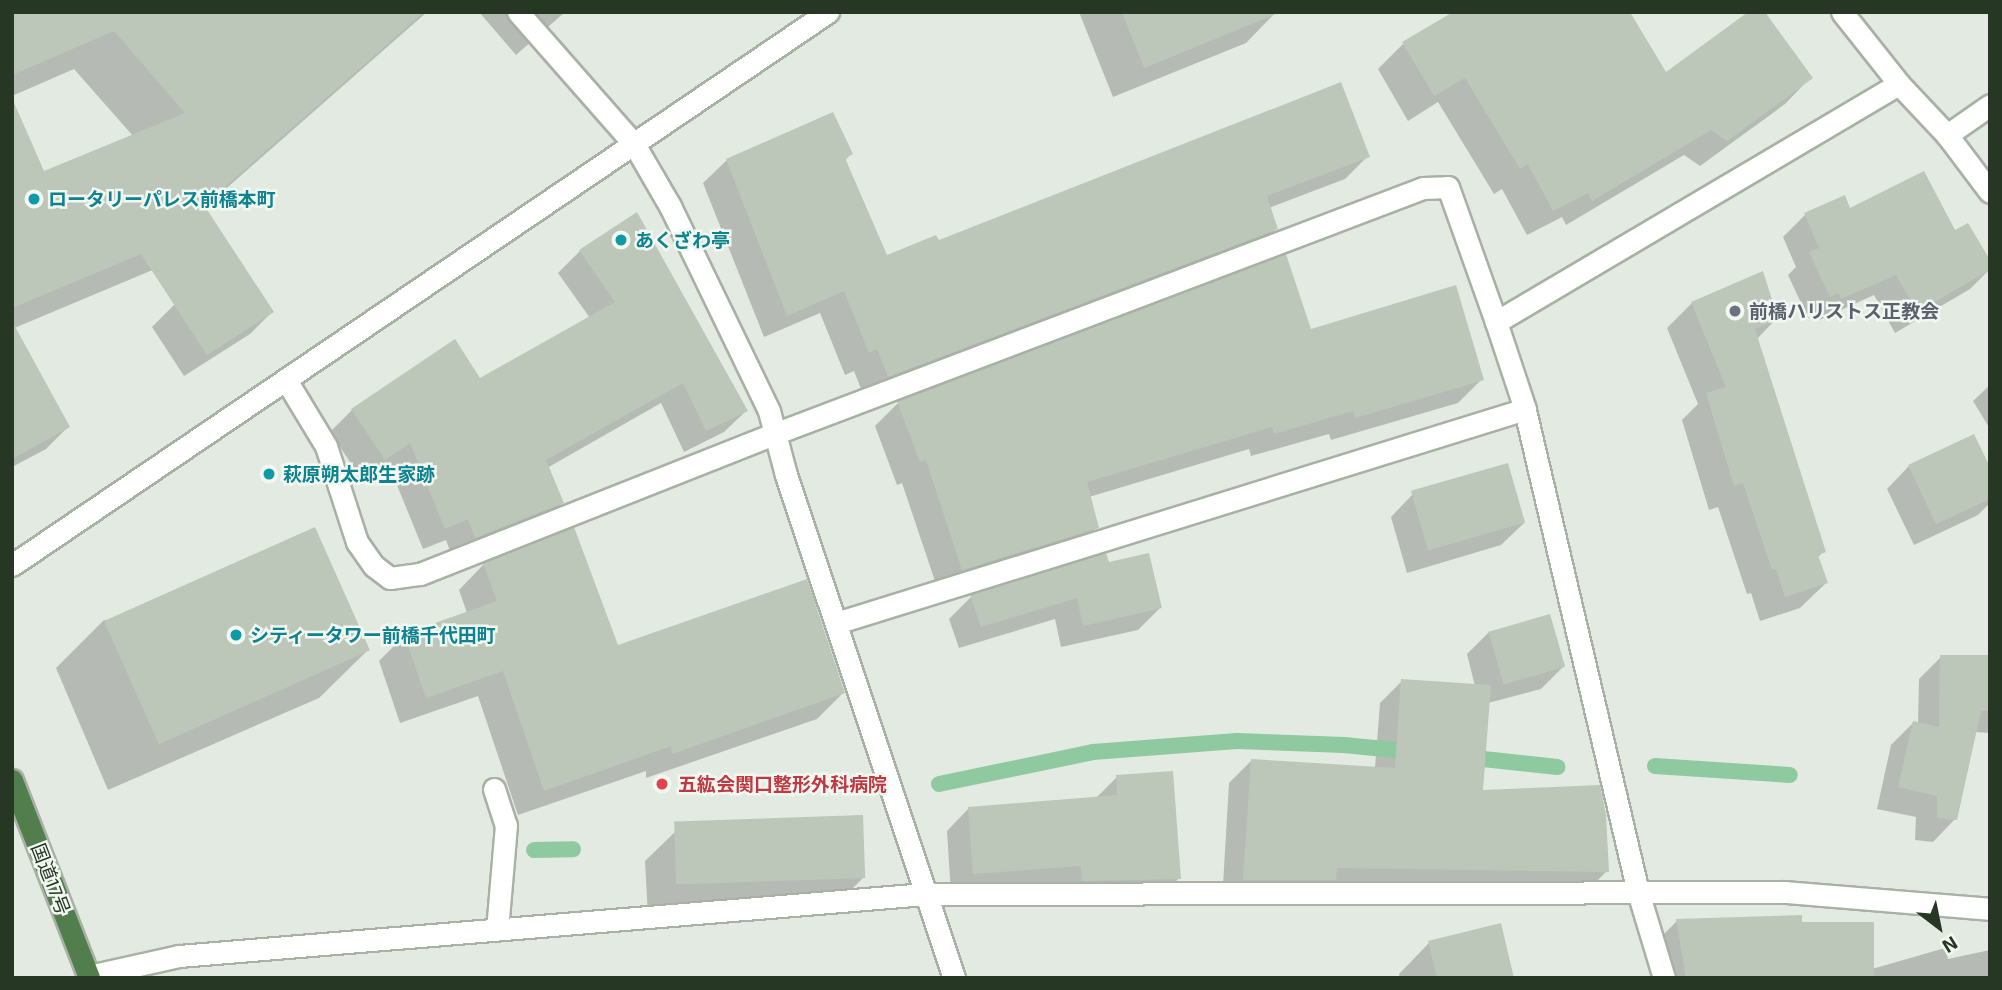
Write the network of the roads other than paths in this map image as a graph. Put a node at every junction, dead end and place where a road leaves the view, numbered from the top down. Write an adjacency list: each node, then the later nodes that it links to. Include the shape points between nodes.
1 (518, 12): 7 (street)
2 (828, 12): 7 (street)
3 (1842, 12): 4 (street)
4 (1899, 84): 6 (street); 9 (street)
5 (1990, 105): 6 (street)
6 (1947, 135): 8 (street)
7 (634, 144): 10 (street); 12 (street, via 670,206 769,411)
8 (1990, 192)
9 (1496, 322): 11 (street); 12 (street, via 1448,187 1423,188)
10 (286, 380): 12 (street, via 326,446 357,542 374,566 390,578 420,575); 13 (street)
11 (1525, 410): 14 (street); 17 (street)
12 (775, 435): 14 (street)
13 (12, 565)
14 (836, 623): 18 (street)
15 (12, 780): 21 (highway, 国道17号)
16 (494, 789): 20 (street, via 506,825)
17 (1638, 892): 18 (street); 19 (street, via 1785,892); 23 (street)
18 (925, 894): 20 (street); 22 (street)
19 (1990, 909)
20 (497, 930): 21 (street, via 178,956)
21 (89, 977)
22 (954, 978)
23 (1664, 978)

